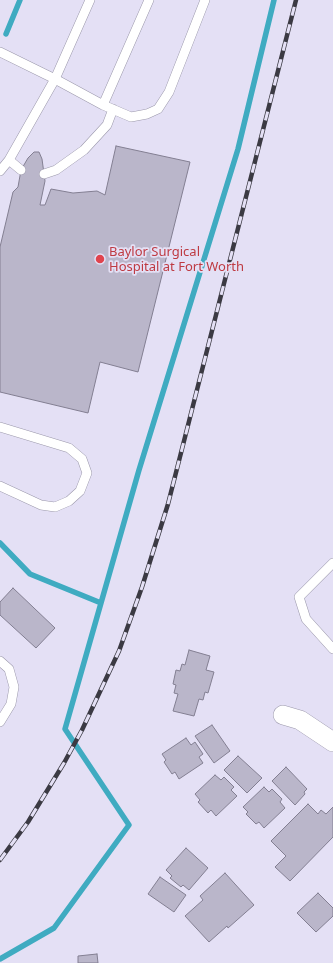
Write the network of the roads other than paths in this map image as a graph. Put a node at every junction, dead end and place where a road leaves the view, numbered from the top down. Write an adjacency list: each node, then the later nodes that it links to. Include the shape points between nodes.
1 (90, 0): 5 (lane)
2 (149, 0): 6 (lane)
3 (205, 0): 7 (lane, via 169,92 158,109 131,117)
4 (0, 52): 5 (lane)
5 (55, 79): 6 (lane); 8 (lane)
6 (103, 105): 7 (lane)
7 (113, 110): 11 (lane, via 107,125 84,150 56,170)
8 (9, 160): 9 (lane); 10 (lane)
9 (21, 170)
10 (0, 171)
11 (44, 174)
12 (0, 427): 13 (lane, via 69,448 82,459 88,473 80,490 69,501 55,507 41,505)
13 (0, 486)
14 (333, 563): 15 (lane, via 299,597 306,619)
15 (333, 649)
16 (0, 661): 18 (lane, via 9,669 14,687 11,704)
17 (283, 715): 19 (street, via 300,720)
18 (0, 722)
19 (333, 742)

